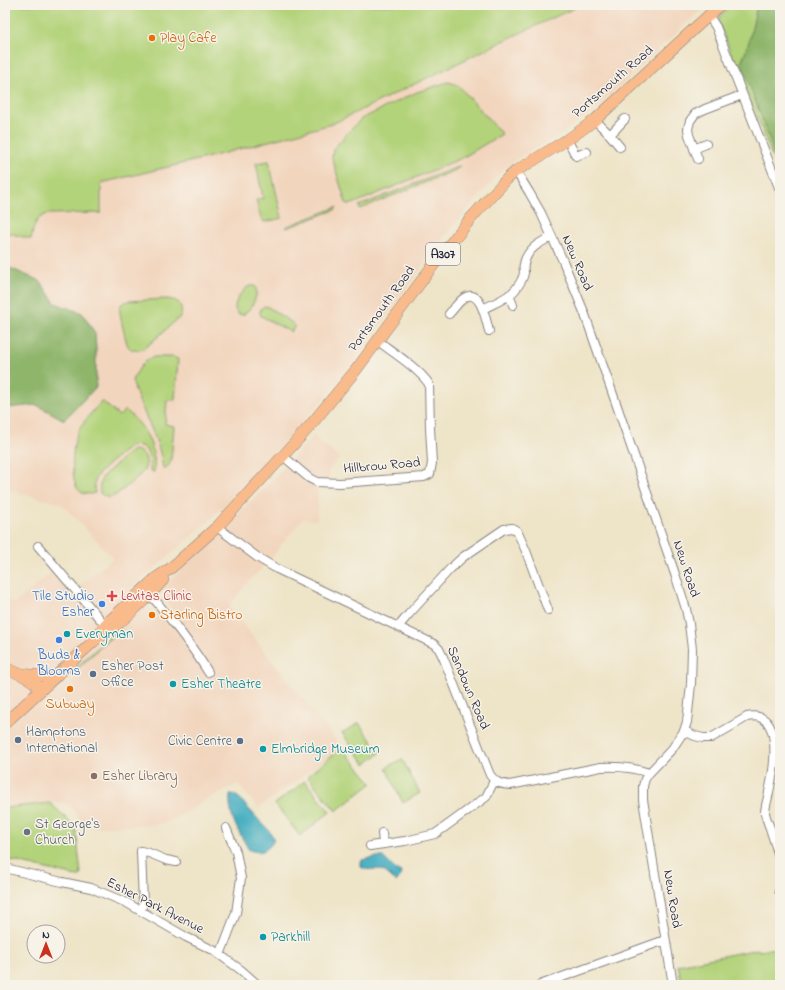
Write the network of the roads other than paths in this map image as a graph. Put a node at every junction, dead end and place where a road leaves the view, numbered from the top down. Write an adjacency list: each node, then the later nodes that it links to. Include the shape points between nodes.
1 (720, 5): 2 (main road, Portsmouth Road / A307)
2 (709, 16): 3 (street, via 716,27); 5 (main road, Portsmouth Road / A307)
3 (742, 95): 10 (street, via 695,114 688,129); 14 (street)
4 (625, 119): 6 (street)
5 (595, 120): 6 (street); 7 (main road, Portsmouth Road / A307)
6 (610, 135): 9 (street)
7 (567, 139): 11 (street, via 576,156); 13 (main road, Portsmouth Road / A307)
8 (706, 144): 10 (street)
9 (620, 147)
10 (694, 149): 12 (street)
11 (587, 152)
12 (698, 159)
13 (516, 171): 15 (street, New Road); 21 (main road, Portsmouth Road / A307, via 472,217)
14 (780, 190)
15 (552, 237): 16 (street, via 536,245 527,256 521,282); 36 (street, New Road, via 581,305 686,610 692,648 687,722)
16 (509, 296): 17 (street); 18 (street)
17 (513, 305)
18 (483, 309): 19 (street, via 476,297 470,295 458,303); 20 (street)
19 (449, 314)
20 (489, 331)
21 (378, 341): 22 (main road, Portsmouth Road / A307); 22 (street, Hillbrow Road, via 412,367 429,384 432,463 430,474 424,478 317,482)
22 (283, 456): 23 (main road, Portsmouth Road / A307)
23 (217, 527): 25 (main road, Portsmouth Road / A307, via 171,568 159,584); 28 (street, Sandown Road, via 277,569)
24 (38, 546): 27 (street)
25 (147, 591): 27 (main road, A307); 29 (main road, A307, via 122,621); 31 (street, via 173,622)
26 (548, 610): 28 (street, via 517,531 512,528 504,529 450,569)
27 (105, 625): 29 (main road, A307)
28 (398, 627): 38 (street, Sandown Road, via 434,644 439,649)
29 (94, 641): 33 (main road, A307)
30 (5, 668): 32 (main road)
31 (208, 672)
32 (20, 674): 33 (main road); 34 (main road, via 37,686)
33 (54, 677): 34 (main road, A307)
34 (37, 693): 35 (main road, A307)
35 (5, 723)
36 (684, 731): 37 (street, New Road, via 672,749); 43 (street, via 695,736 711,738 752,716 759,716 771,724 776,745 765,813)
37 (649, 773): 38 (street, via 634,768 613,766 510,785); 47 (street, New Road, via 643,786 643,800)
38 (494, 781): 41 (street, via 486,797 434,834)
39 (226, 828): 48 (street, via 236,852 241,878 236,913)
40 (382, 833): 41 (street)
41 (383, 844): 42 (street)
42 (370, 846)
43 (780, 860)
44 (176, 862): 46 (street, via 141,848)
45 (5, 868): 46 (street, Esher Park Avenue, via 91,888)
46 (141, 911): 48 (street, Esher Park Avenue)
47 (665, 940): 50 (street); 51 (street, New Road)
48 (220, 955): 49 (street, Esher Park Avenue)
49 (258, 985)
50 (540, 985)
51 (673, 985)

